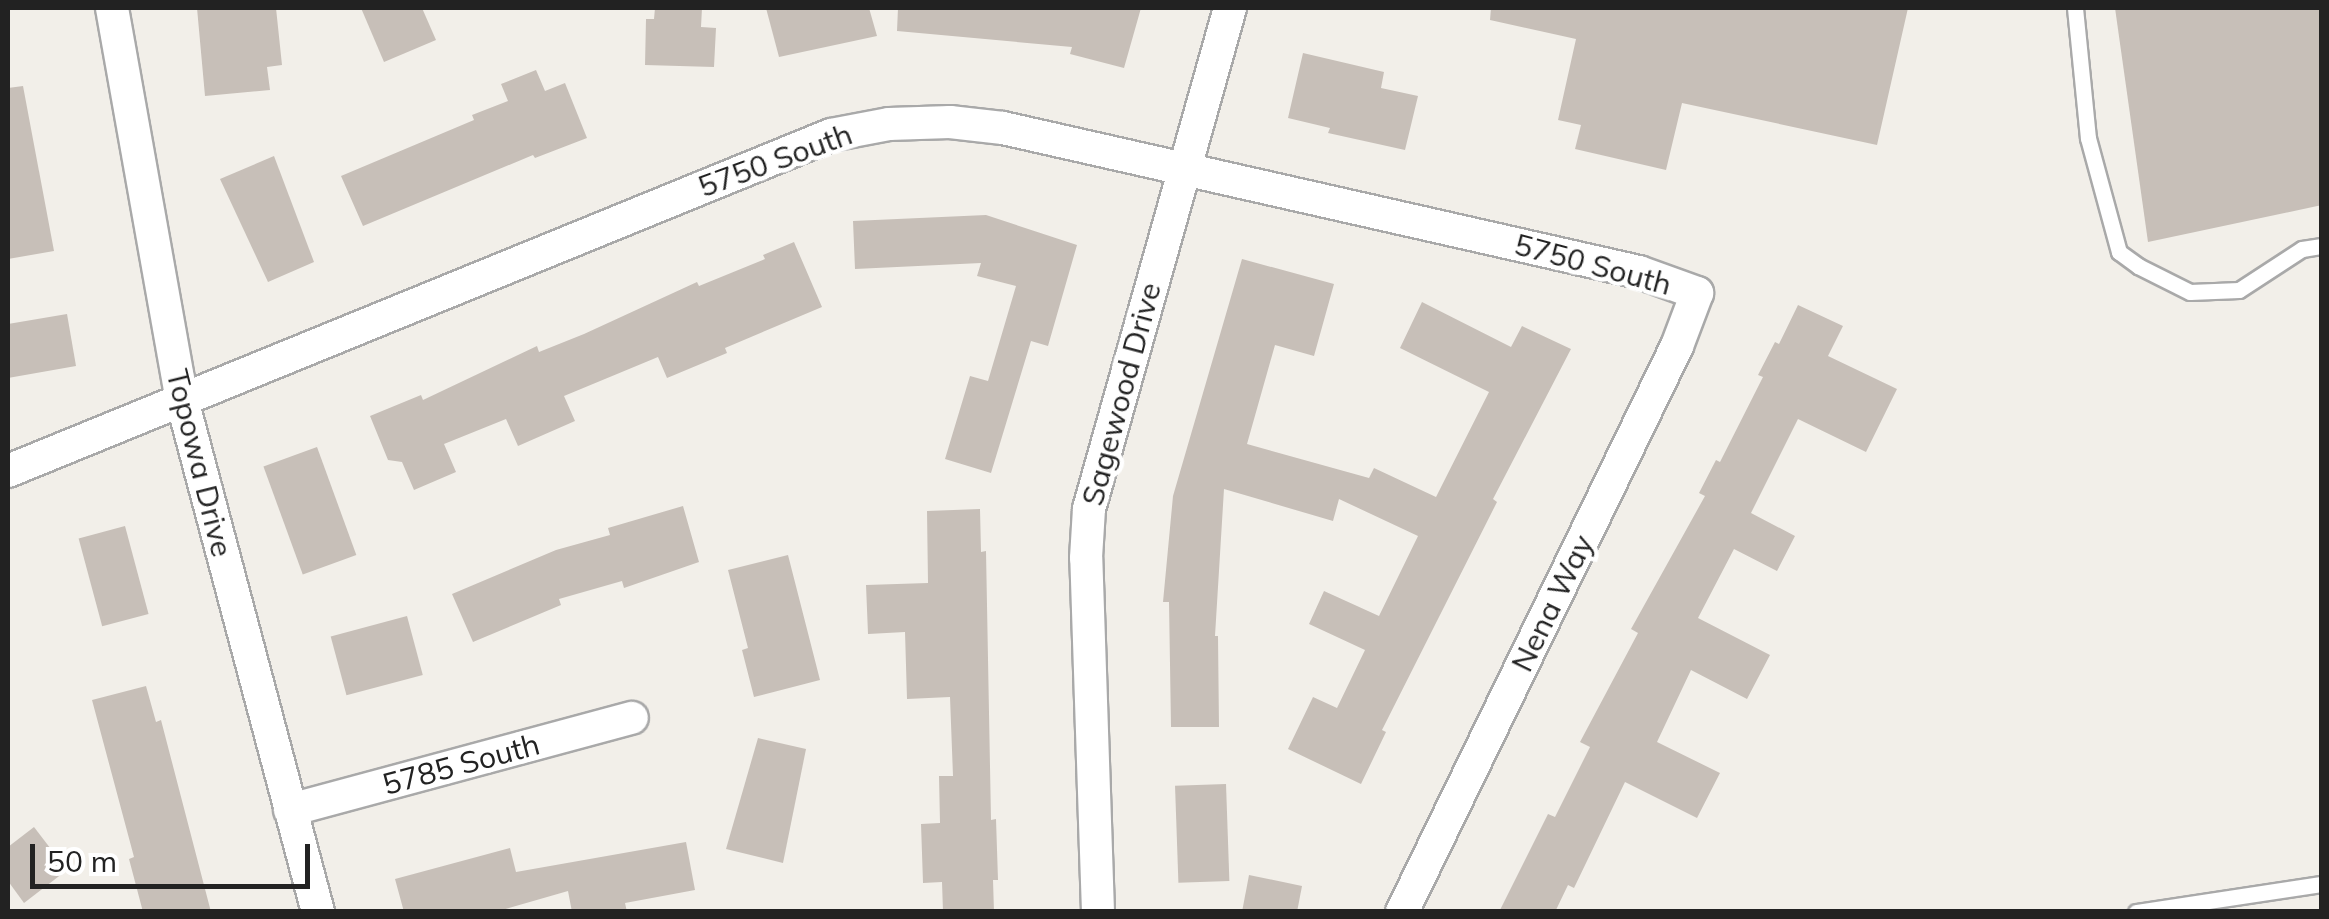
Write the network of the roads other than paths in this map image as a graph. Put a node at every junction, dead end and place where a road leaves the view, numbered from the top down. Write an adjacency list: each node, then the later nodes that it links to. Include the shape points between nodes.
1 (112, 8): 7 (street, Topowa Drive)
2 (1230, 8): 4 (street, Sagewood Drive)
3 (2074, 8): 5 (lane, via 2088,138 2119,252 2190,292 2239,290 2302,248)
4 (1186, 169): 6 (street, 5750 South, via 1639,272); 7 (street, 5750 South, via 950,122 831,135); 13 (street, Sagewood Drive, via 1088,509)
5 (2322, 246)
6 (1697, 293): 14 (street, Nena Way)
7 (182, 400): 8 (street, 5750 South); 10 (street, Topowa Drive)
8 (8, 471)
9 (632, 718): 10 (street, 5785 South)
10 (290, 810): 12 (street, Topowa Drive)
11 (2322, 884): 15 (lane)
12 (318, 912)
13 (1098, 912)
14 (1402, 912)
15 (2136, 912)

